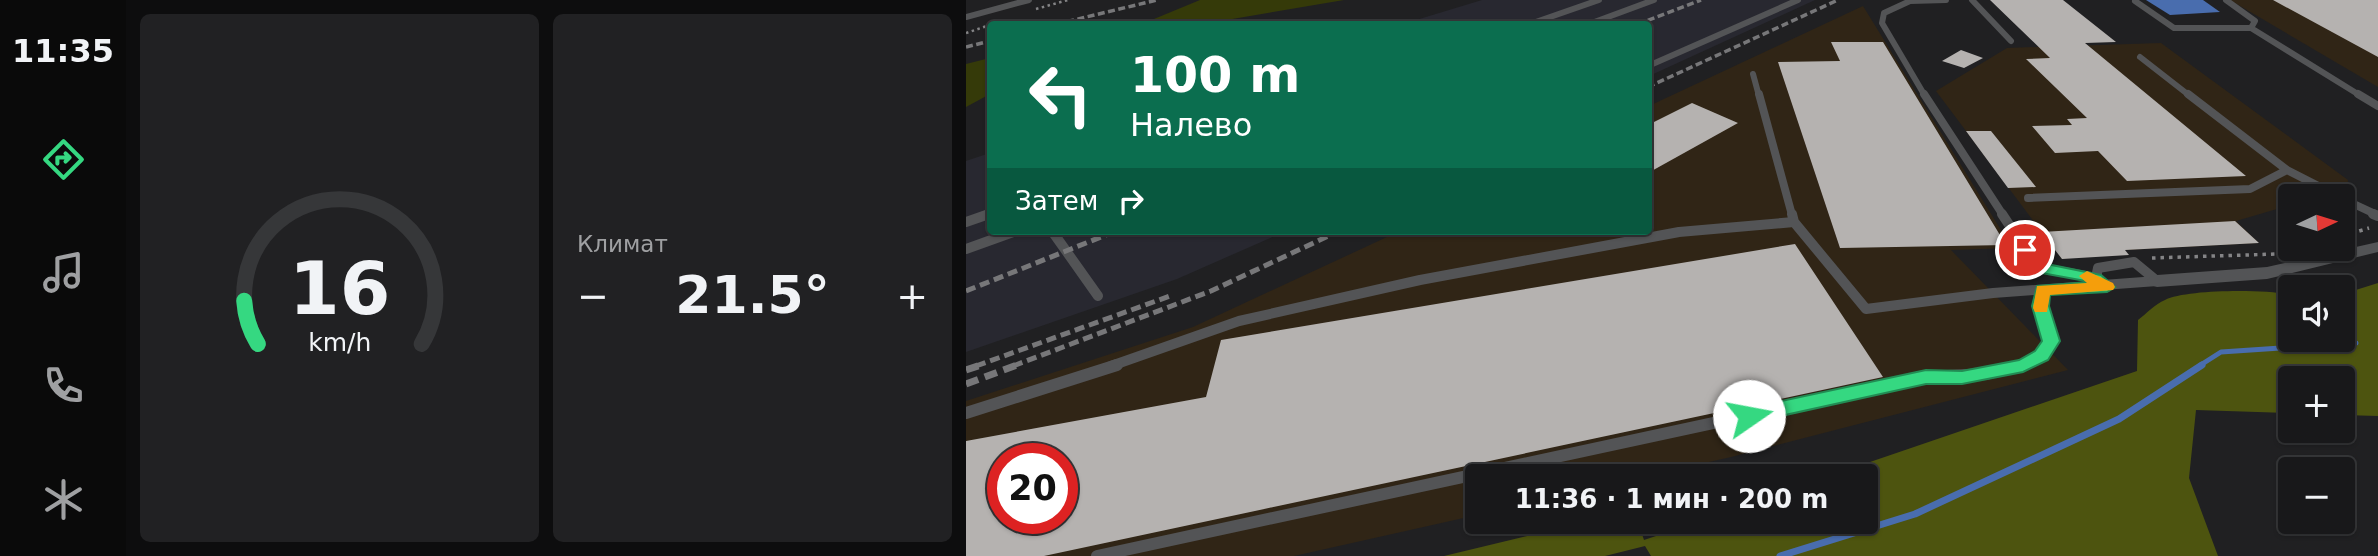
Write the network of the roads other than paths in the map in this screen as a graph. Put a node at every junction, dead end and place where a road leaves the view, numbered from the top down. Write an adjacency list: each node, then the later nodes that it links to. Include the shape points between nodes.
1 (1029, 0): 9 (lane)
2 (1599, 0): 10 (lane)
3 (1654, 0): 11 (lane)
4 (1798, 0): 15 (lane)
5 (1946, 0): 32 (lane, via 1910,1 1884,13 1882,23 2037,267)
6 (1972, 0): 13 (lane)
7 (2226, 0): 12 (lane, via 2255,20)
8 (2135, 1): 12 (lane, via 2174,28)
9 (966, 17)
10 (1539, 21)
11 (1597, 21)
12 (2251, 28): 17 (lane)
13 (2011, 41)
14 (2140, 57): 18 (lane)
15 (1652, 64)
16 (1753, 74): 25 (lane)
17 (2378, 106)
18 (2287, 170): 19 (lane); 20 (lane, via 2250,189)
19 (2314, 184)
20 (2028, 198)
21 (2356, 205): 23 (lane)
22 (987, 214): 24 (lane)
23 (2378, 216)
24 (966, 222)
25 (1794, 222): 35 (lane, via 1866,309); 37 (lane, via 1679,232 1420,280 1239,321)
26 (1005, 235): 29 (lane)
27 (1055, 235): 36 (lane)
28 (2378, 247): 30 (street)
29 (966, 249)
30 (2356, 250)
31 (2309, 261): 33 (street, via 2267,273)
32 (2096, 278): 33 (lane, via 2098,268 2134,262); 34 (lane)
33 (2157, 281): 34 (lane)
34 (2107, 287): 35 (lane)
35 (2042, 290): 38 (lane, via 2040,306 2051,341 2042,355 2023,366 1962,377 1926,377)
36 (1098, 296)
37 (966, 413)
38 (1097, 556)

